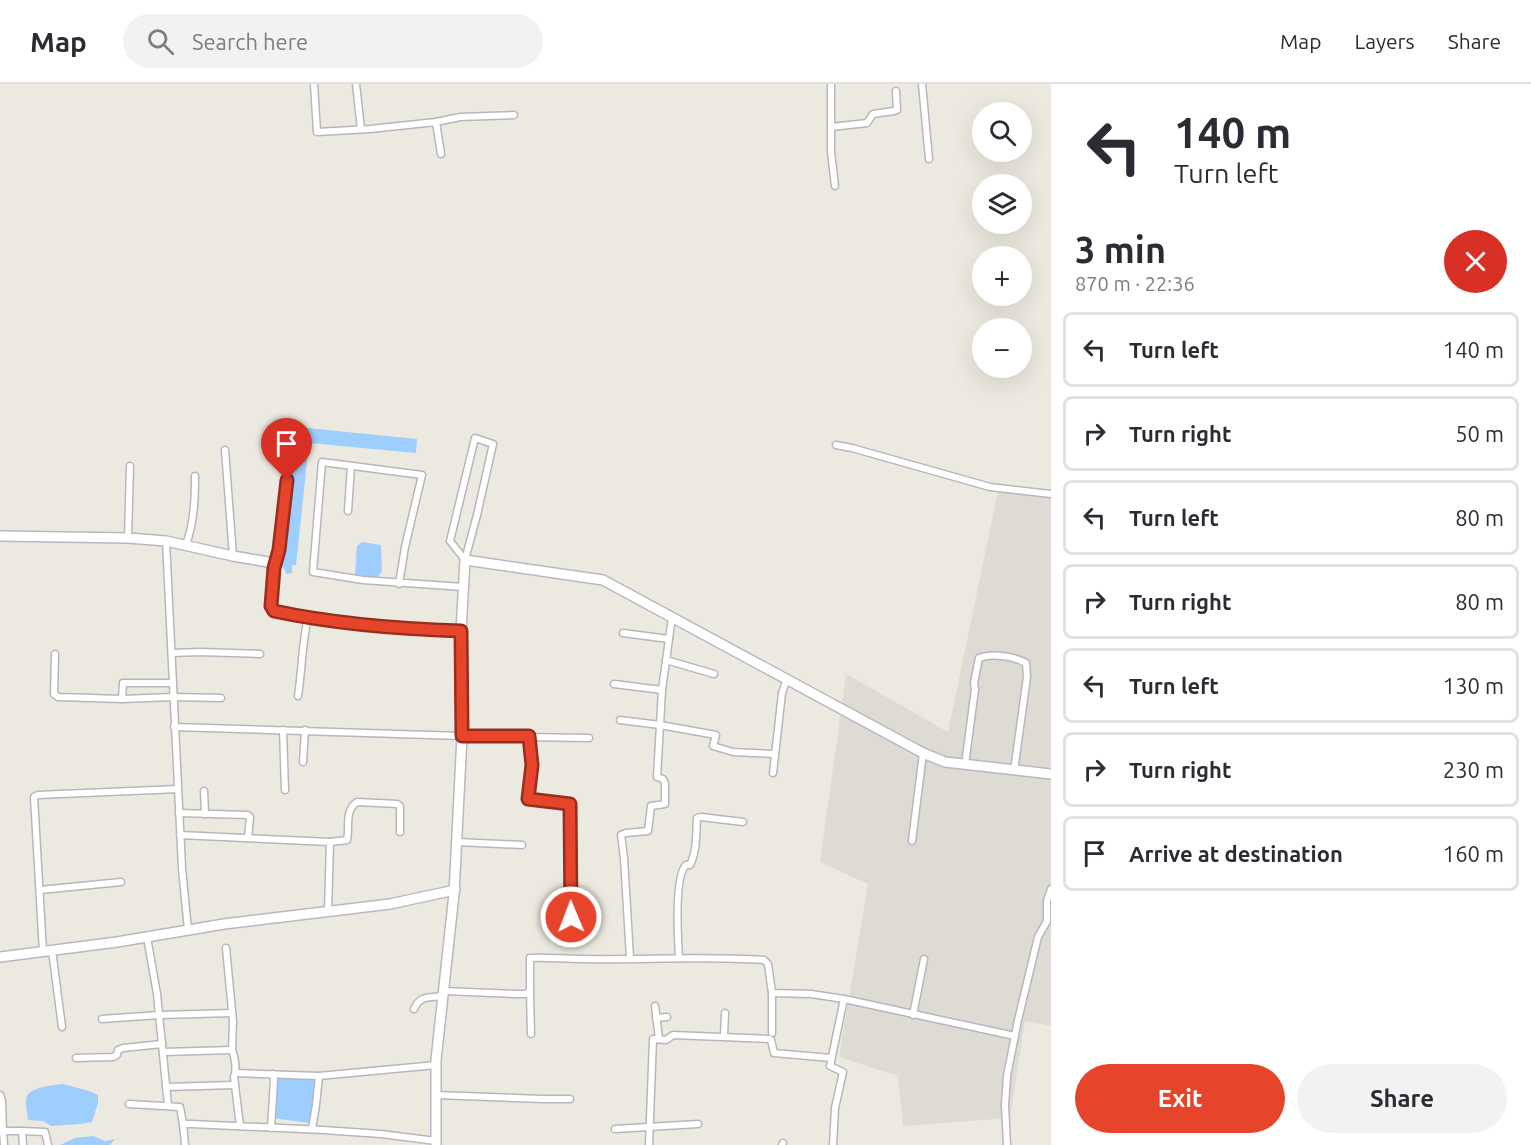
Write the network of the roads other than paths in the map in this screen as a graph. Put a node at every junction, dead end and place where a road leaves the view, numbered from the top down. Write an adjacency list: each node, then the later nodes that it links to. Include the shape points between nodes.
1 (314, 84): 9 (street, via 317,132)
2 (356, 84): 9 (street)
3 (831, 84): 8 (street)
4 (922, 84): 11 (street)
5 (896, 90): 8 (street, via 897,110 873,114 867,123)
6 (514, 115): 7 (street)
7 (436, 122): 9 (street); 10 (street)
8 (831, 127): 12 (street)
9 (361, 129)
10 (441, 154)
11 (929, 159)
12 (835, 186)
13 (291, 439): 27 (street)
14 (836, 445): 19 (street, via 990,487)
15 (225, 450): 25 (street)
16 (130, 466): 22 (street)
17 (351, 466): 20 (street); 28 (street, via 422,474); 28 (street, via 322,462 313,572)
18 (195, 476): 24 (street, via 195,506)
19 (1051, 494)
20 (348, 511)
21 (0, 536): 22 (street)
22 (128, 538): 23 (street)
23 (166, 541): 24 (street); 35 (street)
24 (186, 545): 25 (street)
25 (233, 556): 27 (street, via 268,562)
26 (465, 560): 26 (street, via 450,541 475,438 493,444); 29 (street); 31 (street, via 603,580)
27 (274, 568): 30 (street, via 274,611)
28 (399, 584): 29 (street)
29 (463, 588): 32 (street)
30 (308, 617): 32 (street); 44 (street)
31 (672, 617): 34 (street); 40 (street)
32 (461, 631): 53 (street)
33 (623, 633): 34 (street)
34 (669, 639): 38 (street)
35 (172, 653): 37 (street); 41 (street)
36 (56, 654): 47 (street, via 55,696)
37 (260, 654)
38 (666, 660): 39 (street); 43 (street)
39 (714, 674)
40 (787, 679): 56 (street); 57 (street)
41 (172, 683): 45 (street); 47 (street, via 123,683)
42 (614, 684): 43 (street)
43 (662, 690): 49 (street)
44 (298, 696)
45 (173, 697): 46 (street); 47 (street); 50 (street)
46 (221, 698)
47 (122, 699)
48 (620, 720): 49 (street)
49 (660, 725): 57 (street, via 716,735 713,746 734,752); 87 (street, via 657,777 665,783 665,804 651,806 648,831 621,835)
50 (174, 727): 51 (street); 63 (street)
51 (283, 730): 52 (street); 64 (street)
52 (305, 730): 53 (street); 58 (street)
53 (462, 736): 54 (street); 74 (street)
54 (529, 736): 55 (street); 83 (street, via 532,765 528,799 570,804)
55 (589, 738)
56 (923, 753): 59 (street); 72 (street)
57 (774, 754): 61 (street)
58 (303, 762)
59 (965, 765): 60 (street); 60 (street, via 979,658 988,655 1026,663)
60 (1014, 771): 62 (street)
61 (773, 773)
62 (1051, 774)
63 (178, 789): 66 (street); 78 (street, via 34,797)
64 (285, 790)
65 (204, 791): 67 (street)
66 (179, 813): 67 (street); 70 (street)
67 (205, 814): 71 (street, via 248,815)
68 (743, 822): 88 (street, via 697,818 691,863 681,869)
69 (400, 832): 73 (street, via 400,806 357,802 348,816 347,840)
70 (180, 835): 71 (street); 81 (street)
71 (248, 838): 73 (street)
72 (912, 841)
73 (330, 842): 80 (street)
74 (457, 842): 75 (street); 79 (street)
75 (522, 845)
76 (121, 882): 78 (street)
77 (1051, 889): 107 (street, via 1047,921 1038,937)
78 (40, 890): 85 (street)
79 (454, 890): 80 (street, via 390,904); 92 (street)
80 (328, 911): 81 (street)
81 (188, 930): 82 (street)
82 (147, 937): 85 (street); 98 (street)
83 (572, 939)
84 (226, 948): 97 (street)
85 (48, 951): 86 (street); 103 (street)
86 (0, 957)
87 (630, 958): 88 (street); 90 (street, via 530,958)
88 (679, 958): 91 (street, via 764,960)
89 (924, 959): 99 (street)
90 (530, 991): 92 (street); 105 (street)
91 (772, 993): 93 (street); 104 (street)
92 (444, 994): 95 (street, via 422,998); 114 (street)
93 (844, 999): 99 (street); 113 (street)
94 (655, 1006): 101 (street)
95 (414, 1009)
96 (725, 1012): 106 (street)
97 (232, 1013): 98 (street); 110 (street)
98 (159, 1015): 102 (street); 109 (street)
99 (913, 1015): 107 (street)
100 (668, 1017): 101 (street)
101 (656, 1018): 108 (street)
102 (102, 1019)
103 (62, 1027)
104 (772, 1033)
105 (531, 1034)
106 (724, 1036): 108 (street, via 671,1035); 113 (street, via 768,1039 774,1053)
107 (1015, 1036): 141 (street, via 1007,1076)
108 (658, 1039): 128 (street, via 652,1042)
109 (162, 1044): 111 (street); 112 (street, via 123,1048 113,1057)
110 (232, 1050): 111 (street); 115 (street)
111 (163, 1052): 119 (street)
112 (76, 1058)
113 (831, 1058): 140 (street, via 830,1066 843,1072 835,1108)
114 (436, 1065): 117 (street); 121 (street)
115 (236, 1073): 116 (street); 118 (street)
116 (273, 1074): 117 (street); 129 (street)
117 (319, 1076): 130 (street)
118 (235, 1085): 119 (street); 127 (street)
119 (166, 1087): 124 (street)
120 (0, 1095): 132 (street)
121 (436, 1095): 122 (street); 134 (street)
122 (570, 1099)
123 (129, 1104): 124 (street)
124 (168, 1105): 125 (street, via 180,1107)
125 (183, 1124): 127 (street); 138 (street)
126 (698, 1124): 128 (street)
127 (240, 1126): 129 (street)
128 (650, 1126): 131 (street); 139 (street)
129 (272, 1128): 130 (street)
130 (312, 1129): 134 (street)
131 (615, 1129)
132 (2, 1131): 133 (street); 135 (street)
133 (22, 1131): 136 (street); 137 (street, via 45,1132)
134 (436, 1143)
135 (4, 1145)
136 (23, 1145)
137 (48, 1145)
138 (184, 1145)
139 (649, 1145)
140 (833, 1145)
141 (1007, 1145)

